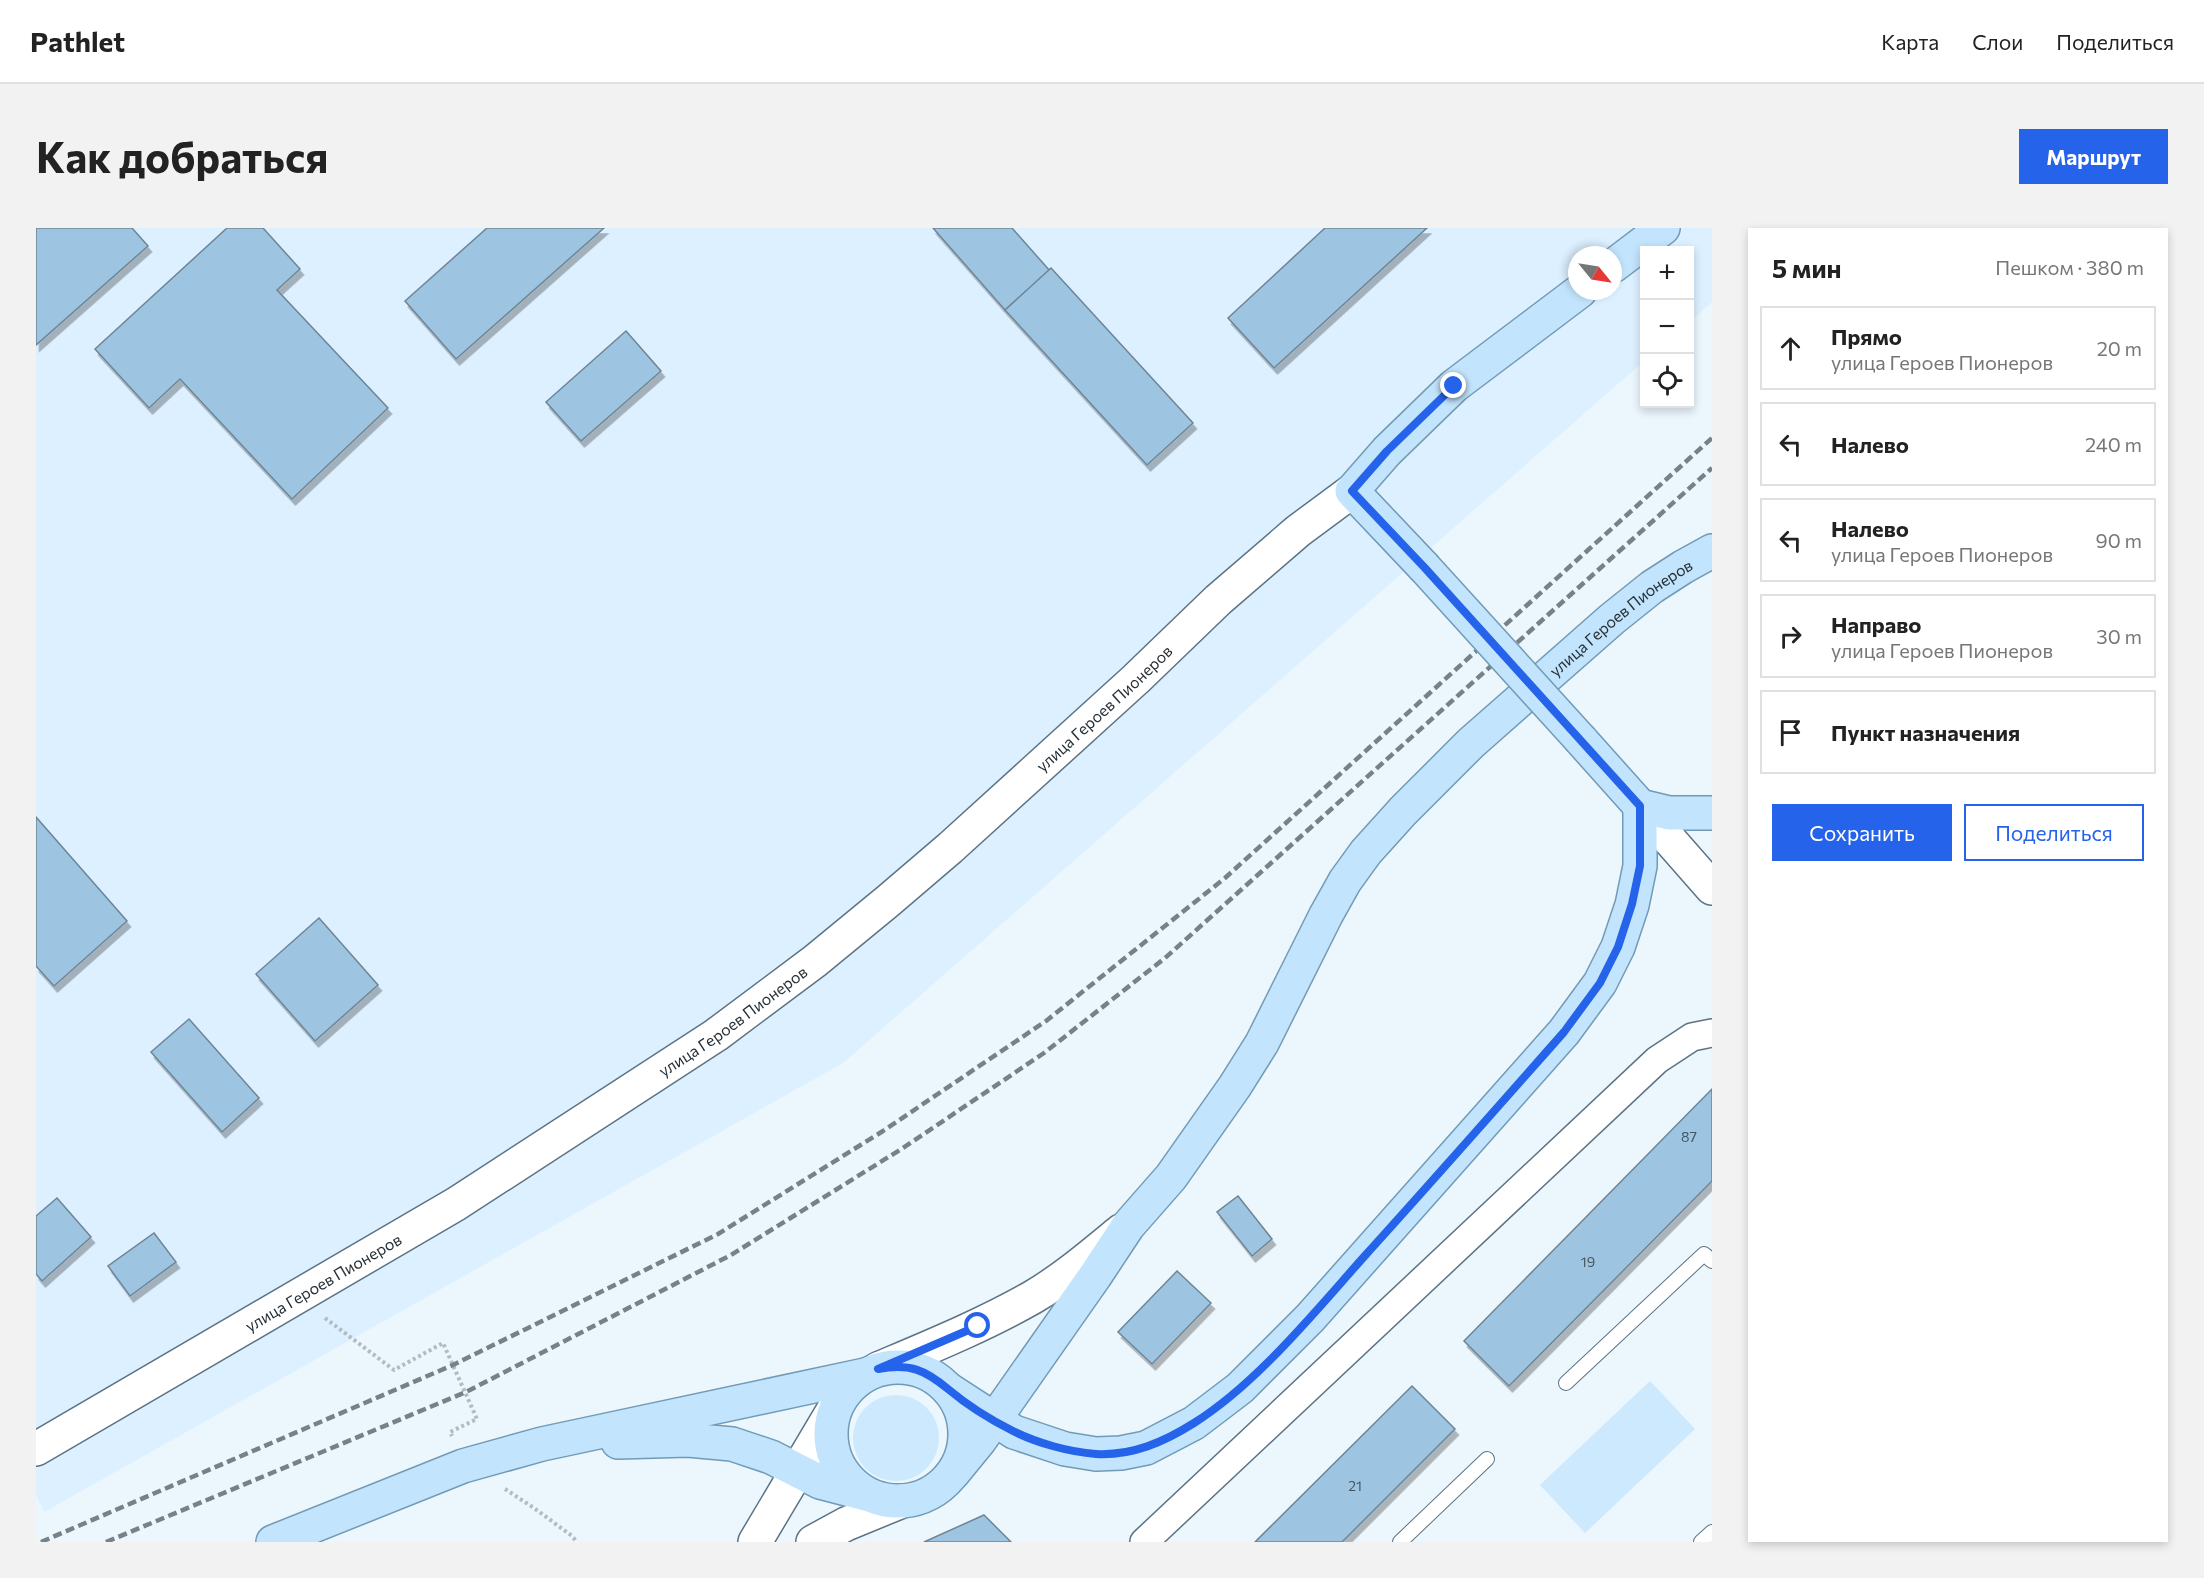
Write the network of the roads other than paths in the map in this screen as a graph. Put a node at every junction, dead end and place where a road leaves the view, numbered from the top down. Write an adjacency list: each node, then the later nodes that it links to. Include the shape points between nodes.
1 (1663, 228): 2 (main road)
2 (1622, 259)
3 (1568, 300): 4 (main road, улица Героев Пионеров, via 1454,386)
4 (1352, 491): 6 (main road, улица Героев Пионеров, bridge); 18 (street, улица Героев Пионеров, via 1298,531 1218,600 950,848 815,961 716,1035 456,1204)
5 (1712, 551): 10 (main road, улица Героев Пионеров, via 1652,587 1612,619 1471,743 1366,852 1335,898 1263,1043 1171,1177)
6 (1640, 806): 7 (main road, via 1669,813); 8 (street); 16 (main road, via 1640,866 1632,904 1618,947 1600,983 1564,1032 1310,1318 1240,1388 1194,1423 1146,1448 1121,1453 1065,1449 1014,1432)
7 (1712, 813)
8 (1712, 888)
9 (1712, 1033): 27 (street, via 1692,1037 1657,1060)
10 (1128, 1226): 12 (street, улица Героев Пионеров, via 1033,1297 978,1326); 16 (main road, улица Героев Пионеров)
11 (1712, 1261): 13 (lane, via 1704,1254)
12 (872, 1372): 14 (main road, via 891,1367 917,1369); 15 (main road, via 851,1385); 17 (main road, улица Героев Пионеров)
13 (1566, 1383)
14 (948, 1389): 16 (main road); 21 (main road, via 960,1409 965,1431 964,1446)
15 (840, 1399): 20 (street); 22 (main road, via 831,1430 836,1462 857,1487)
16 (994, 1419): 21 (main road, улица Героев Пионеров)
17 (542, 1444): 20 (main road, улица Героев Пионеров, via 732,1444); 24 (main road, улица Героев Пионеров, via 464,1466)
18 (36, 1449)
19 (1487, 1459): 28 (lane)
20 (797, 1470): 22 (main road, улица Героев Пионеров, via 820,1482); 25 (street)
21 (953, 1473): 22 (main road, via 943,1484 917,1498)
22 (886, 1498): 26 (street)
23 (1712, 1532): 29 (lane)
24 (273, 1542)
25 (755, 1542)
26 (813, 1542)
27 (1144, 1542)
28 (1400, 1542)
29 (1701, 1542)

